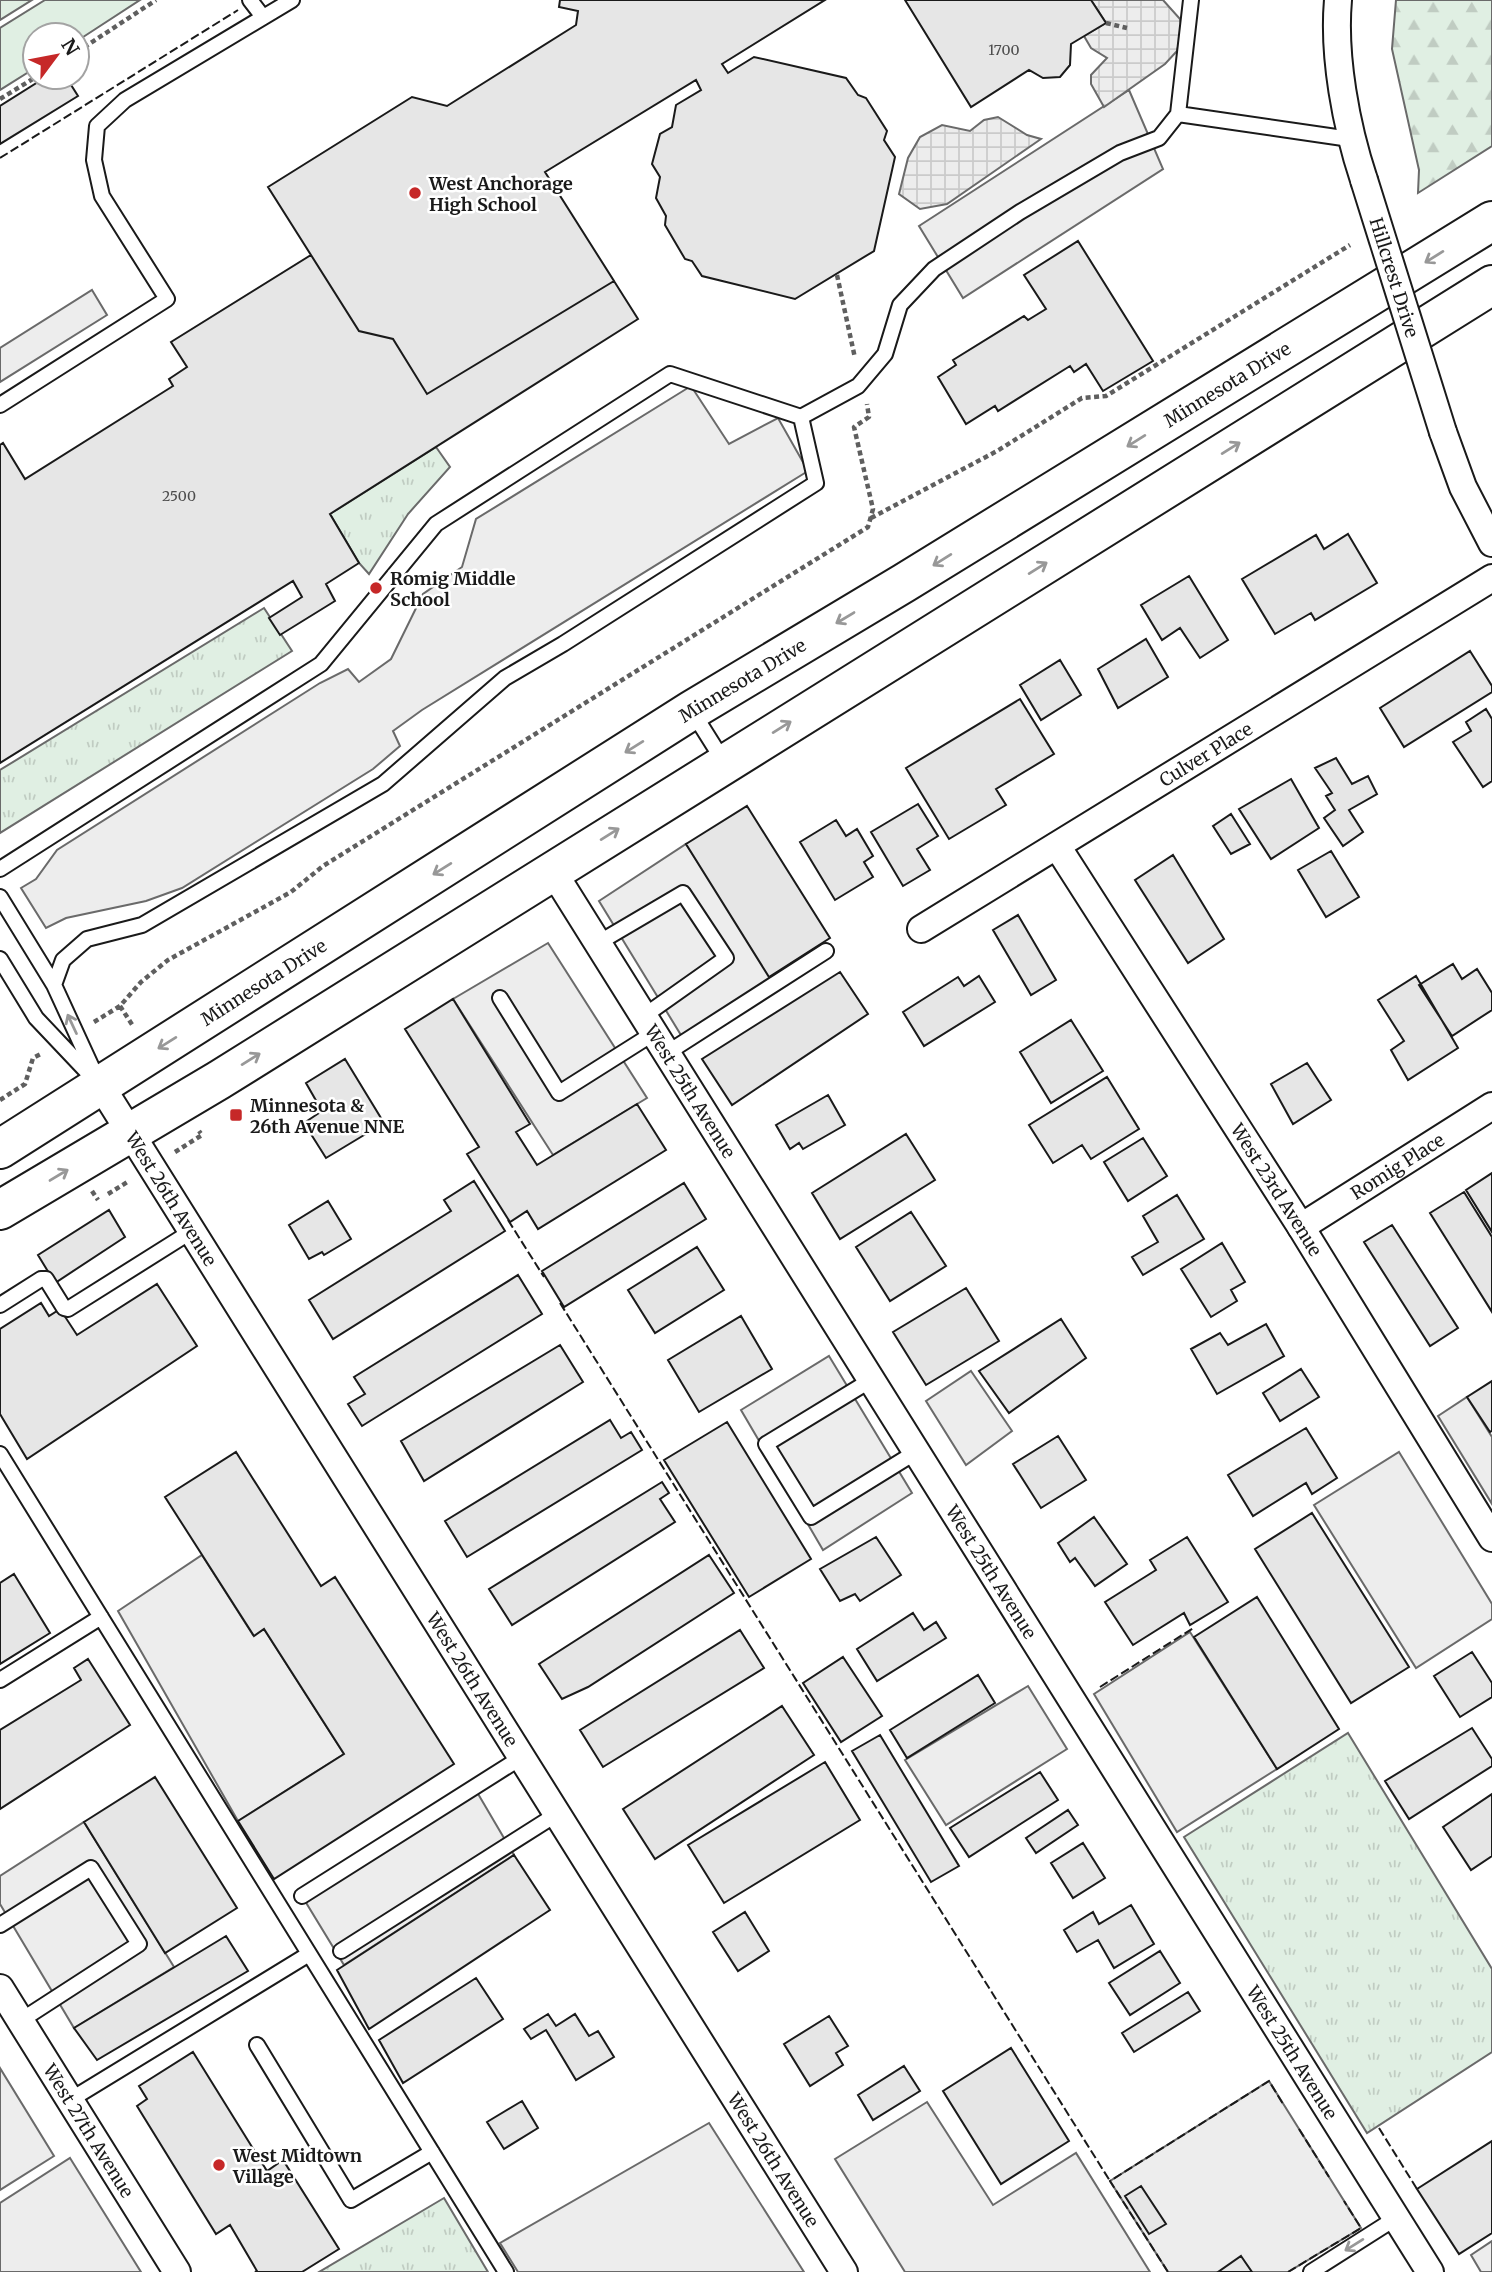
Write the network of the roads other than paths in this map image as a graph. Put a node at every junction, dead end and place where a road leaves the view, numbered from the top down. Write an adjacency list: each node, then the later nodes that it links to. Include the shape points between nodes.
1 (250, 0): 5 (lane)
2 (292, 0): 5 (lane)
3 (1191, 0): 6 (lane)
4 (1338, 0): 7 (street, Hillcrest Drive, via 1336,24)
5 (263, 17): 10 (lane, via 125,100 97,126 94,160 102,196 167,299)
6 (1178, 114): 7 (lane); 11 (lane, via 1159,138 1121,153 934,269 900,305 885,354 858,386)
7 (1350, 139): 12 (street, Hillcrest Drive, bridge, via 1443,432 1463,487)
8 (1492, 222): 14 (main road, Minnesota Drive, one-way to 14)
9 (1492, 285): 15 (main road, one-way to 9)
10 (0, 405)
11 (801, 417): 17 (lane, via 670,374 436,524 321,664); 24 (lane, via 817,483 505,678 383,784 142,925 87,939 62,960)
12 (1492, 543)
13 (1492, 578): 16 (street, Culver Place)
14 (692, 710): 15 (lane); 27 (main road, Minnesota Drive, one-way to 27)
15 (724, 763): 18 (main road, one-way to 15)
16 (1057, 846): 20 (street, Culver Place); 32 (street, West 23rd Avenue)
17 (0, 869)
18 (552, 870): 21 (street, West 25th Avenue); 29 (main road, one-way to 18)
19 (0, 897): 24 (lane)
20 (921, 929)
21 (598, 943): 26 (street, West 25th Avenue); 26 (lane, via 684,893 726,958)
22 (827, 951): 26 (lane)
23 (0, 960): 27 (lane, via 36,1018)
24 (54, 985): 27 (lane, one-way to 24)
25 (500, 998): 26 (lane, via 559,1093)
26 (655, 1034): 35 (street, West 25th Avenue)
27 (101, 1086): 29 (street, West 26th Avenue); 30 (main road, Minnesota Drive)
28 (1492, 1106): 32 (street, Romig Place)
29 (131, 1133): 31 (main road, one-way to 29); 33 (street, West 26th Avenue)
30 (0, 1149)
31 (0, 1210)
32 (1301, 1227): 38 (street, West 23rd Avenue)
33 (192, 1231): 34 (lane, via 68,1309 46,1279); 41 (street, West 26th Avenue)
34 (0, 1305)
35 (871, 1380): 36 (street, West 25th Avenue); 36 (lane, via 766,1444 811,1517)
36 (916, 1452): 52 (street, West 25th Avenue)
37 (0, 1454): 39 (lane)
38 (1492, 1538)
39 (101, 1617): 40 (lane); 46 (lane)
40 (0, 1680)
41 (522, 1757): 42 (street, West 26th Avenue); 43 (lane)
42 (558, 1814): 45 (lane); 55 (street, West 26th Avenue)
43 (302, 1896)
44 (0, 1925): 48 (lane, via 91,1868 139,1944)
45 (341, 1951)
46 (309, 1954): 50 (lane); 51 (lane)
47 (0, 1988): 48 (street, West 27th Avenue)
48 (20, 2021): 50 (street, West 27th Avenue)
49 (257, 2045): 51 (lane, via 351,2200)
50 (70, 2100): 53 (street, West 27th Avenue)
51 (432, 2152): 54 (lane)
52 (1396, 2218): 56 (lane, one-way to 56); 57 (street, West 25th Avenue)
53 (177, 2272)
54 (506, 2272)
55 (844, 2272)
56 (1311, 2272)
57 (1430, 2272)

